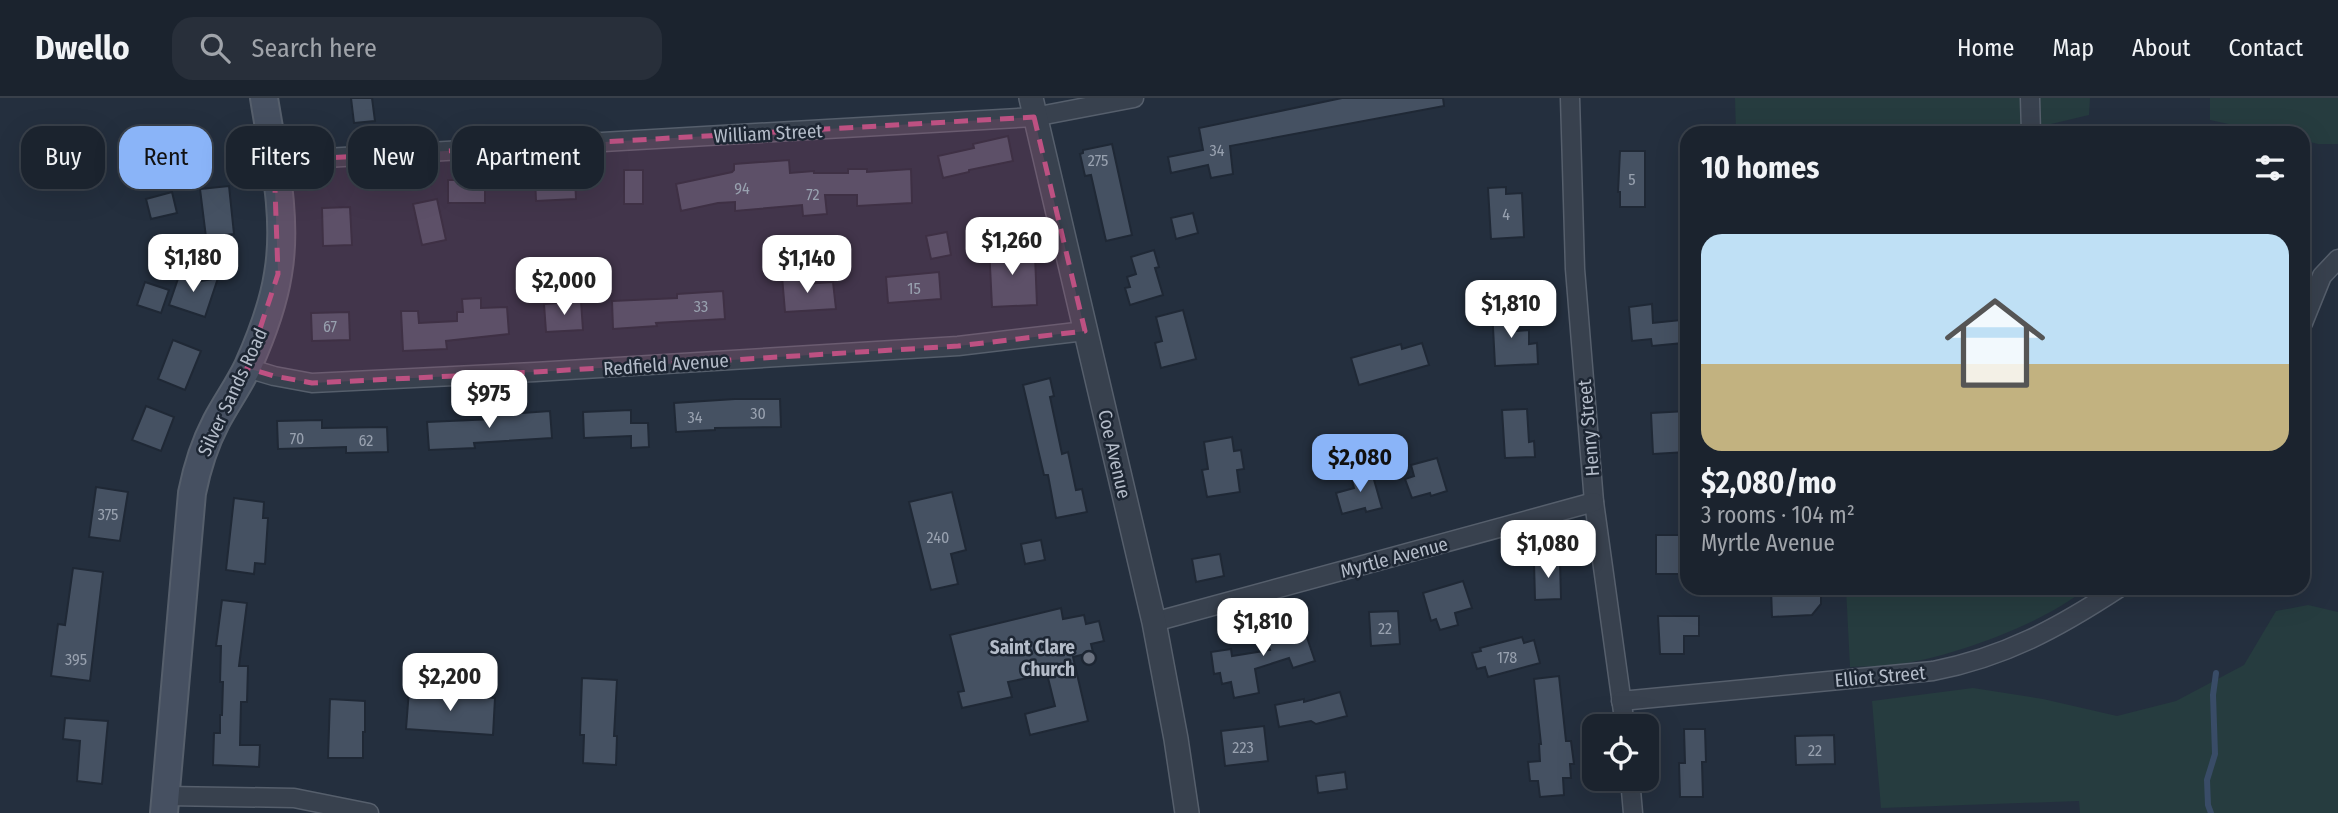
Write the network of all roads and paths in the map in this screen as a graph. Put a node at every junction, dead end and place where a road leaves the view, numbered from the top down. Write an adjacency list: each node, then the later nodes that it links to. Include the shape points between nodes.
1 (264, 98): 6 (main road, Silver Sands Road)
2 (1134, 98): 5 (street, William Street)
3 (1570, 98): 14 (street, Henry Street, via 1575,254)
4 (2029, 98): 7 (street)
5 (1032, 108): 8 (street, William Street); 12 (street, Coe Avenue)
6 (268, 126)
7 (2031, 126)
8 (334, 157)
9 (276, 189): 13 (main road, Silver Sands Road, via 281,240 278,274)
10 (2338, 259): 11 (street, via 2322,276)
11 (2310, 306)
12 (1086, 331): 13 (street, Redfield Avenue, via 958,346 312,383); 16 (street, Coe Avenue)
13 (247, 368): 20 (main road, Silver Sands Road, via 216,422 192,493)
14 (1594, 502): 16 (street, Myrtle Avenue); 17 (street, Henry Street)
15 (2107, 595): 17 (street, Elliot Street, via 2042,634 1965,665)
16 (1154, 622): 22 (street, Coe Avenue)
17 (1621, 701): 18 (street, Henry Street)
18 (1623, 714)
19 (1631, 791): 23 (street)
20 (166, 805): 21 (street, via 294,798)
21 (369, 813)
22 (1186, 813)
23 (1633, 813)

